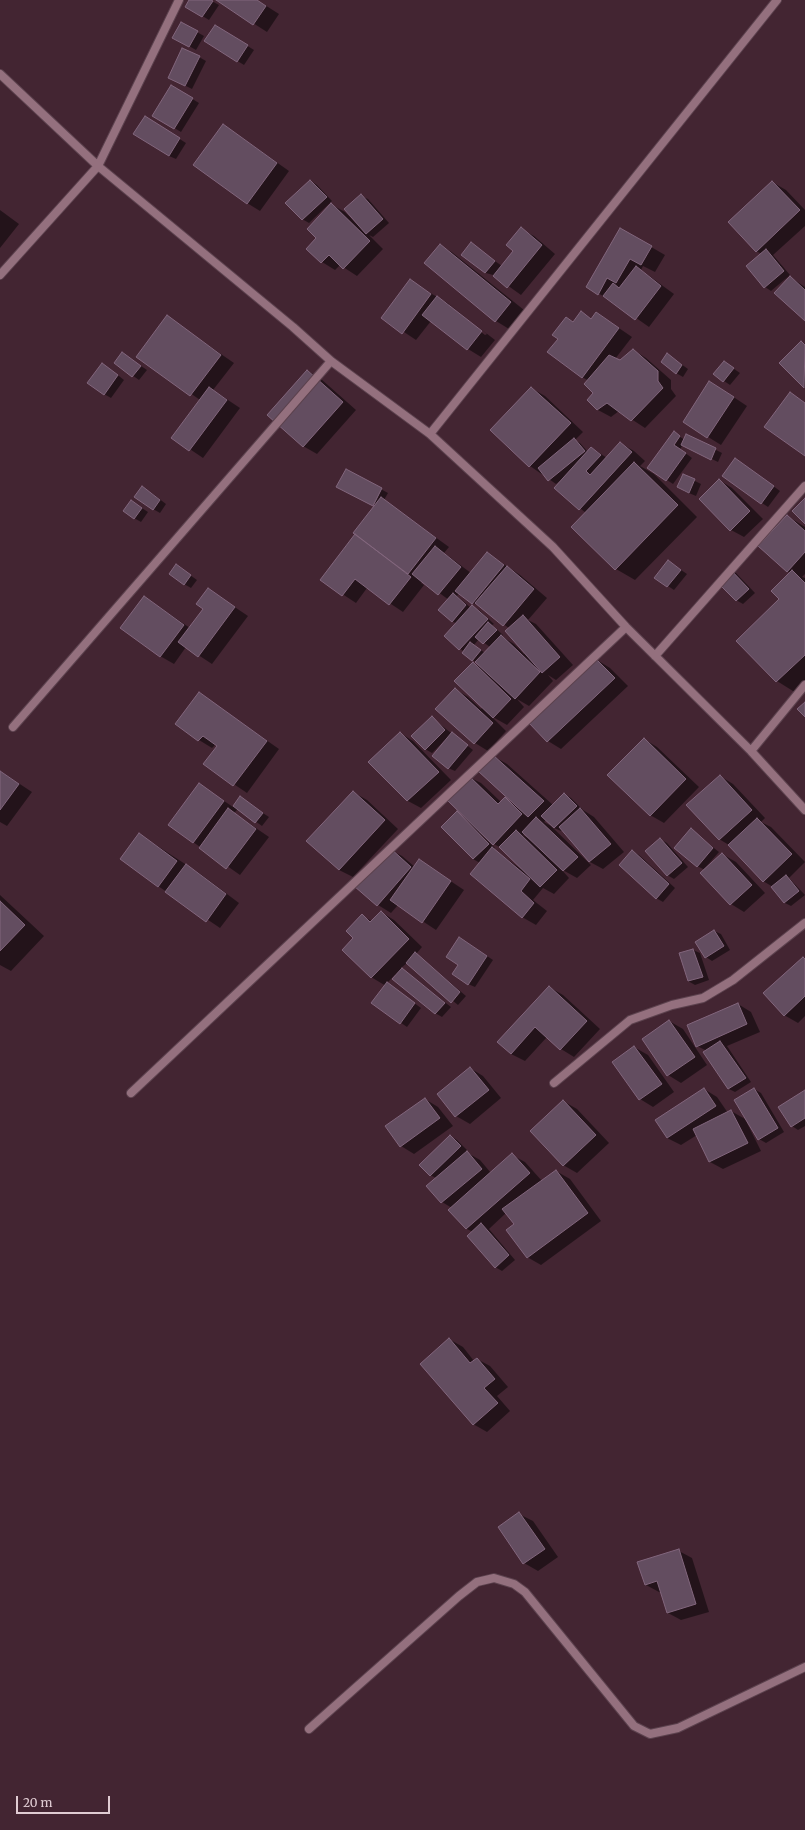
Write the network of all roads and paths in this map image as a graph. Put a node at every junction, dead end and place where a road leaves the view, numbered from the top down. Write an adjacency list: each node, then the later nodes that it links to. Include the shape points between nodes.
1 (178, 0): 4 (street)
2 (777, 0): 7 (street)
3 (0, 74): 4 (street)
4 (98, 166): 5 (street); 6 (street)
5 (0, 275)
6 (331, 361): 7 (street); 12 (street)
7 (430, 434): 9 (street, via 553,547)
8 (805, 486): 10 (street)
9 (626, 628): 10 (street); 17 (street)
10 (655, 656): 13 (street)
11 (805, 686): 13 (street)
12 (13, 727)
13 (751, 751): 14 (street)
14 (805, 810)
15 (805, 923): 16 (street, via 732,980 703,998 672,1005 630,1020)
16 (554, 1083)
17 (131, 1093)
18 (805, 1667): 19 (street, via 678,1728 650,1734 634,1726 525,1592 514,1584 494,1578 477,1582 459,1596)
19 (309, 1729)

